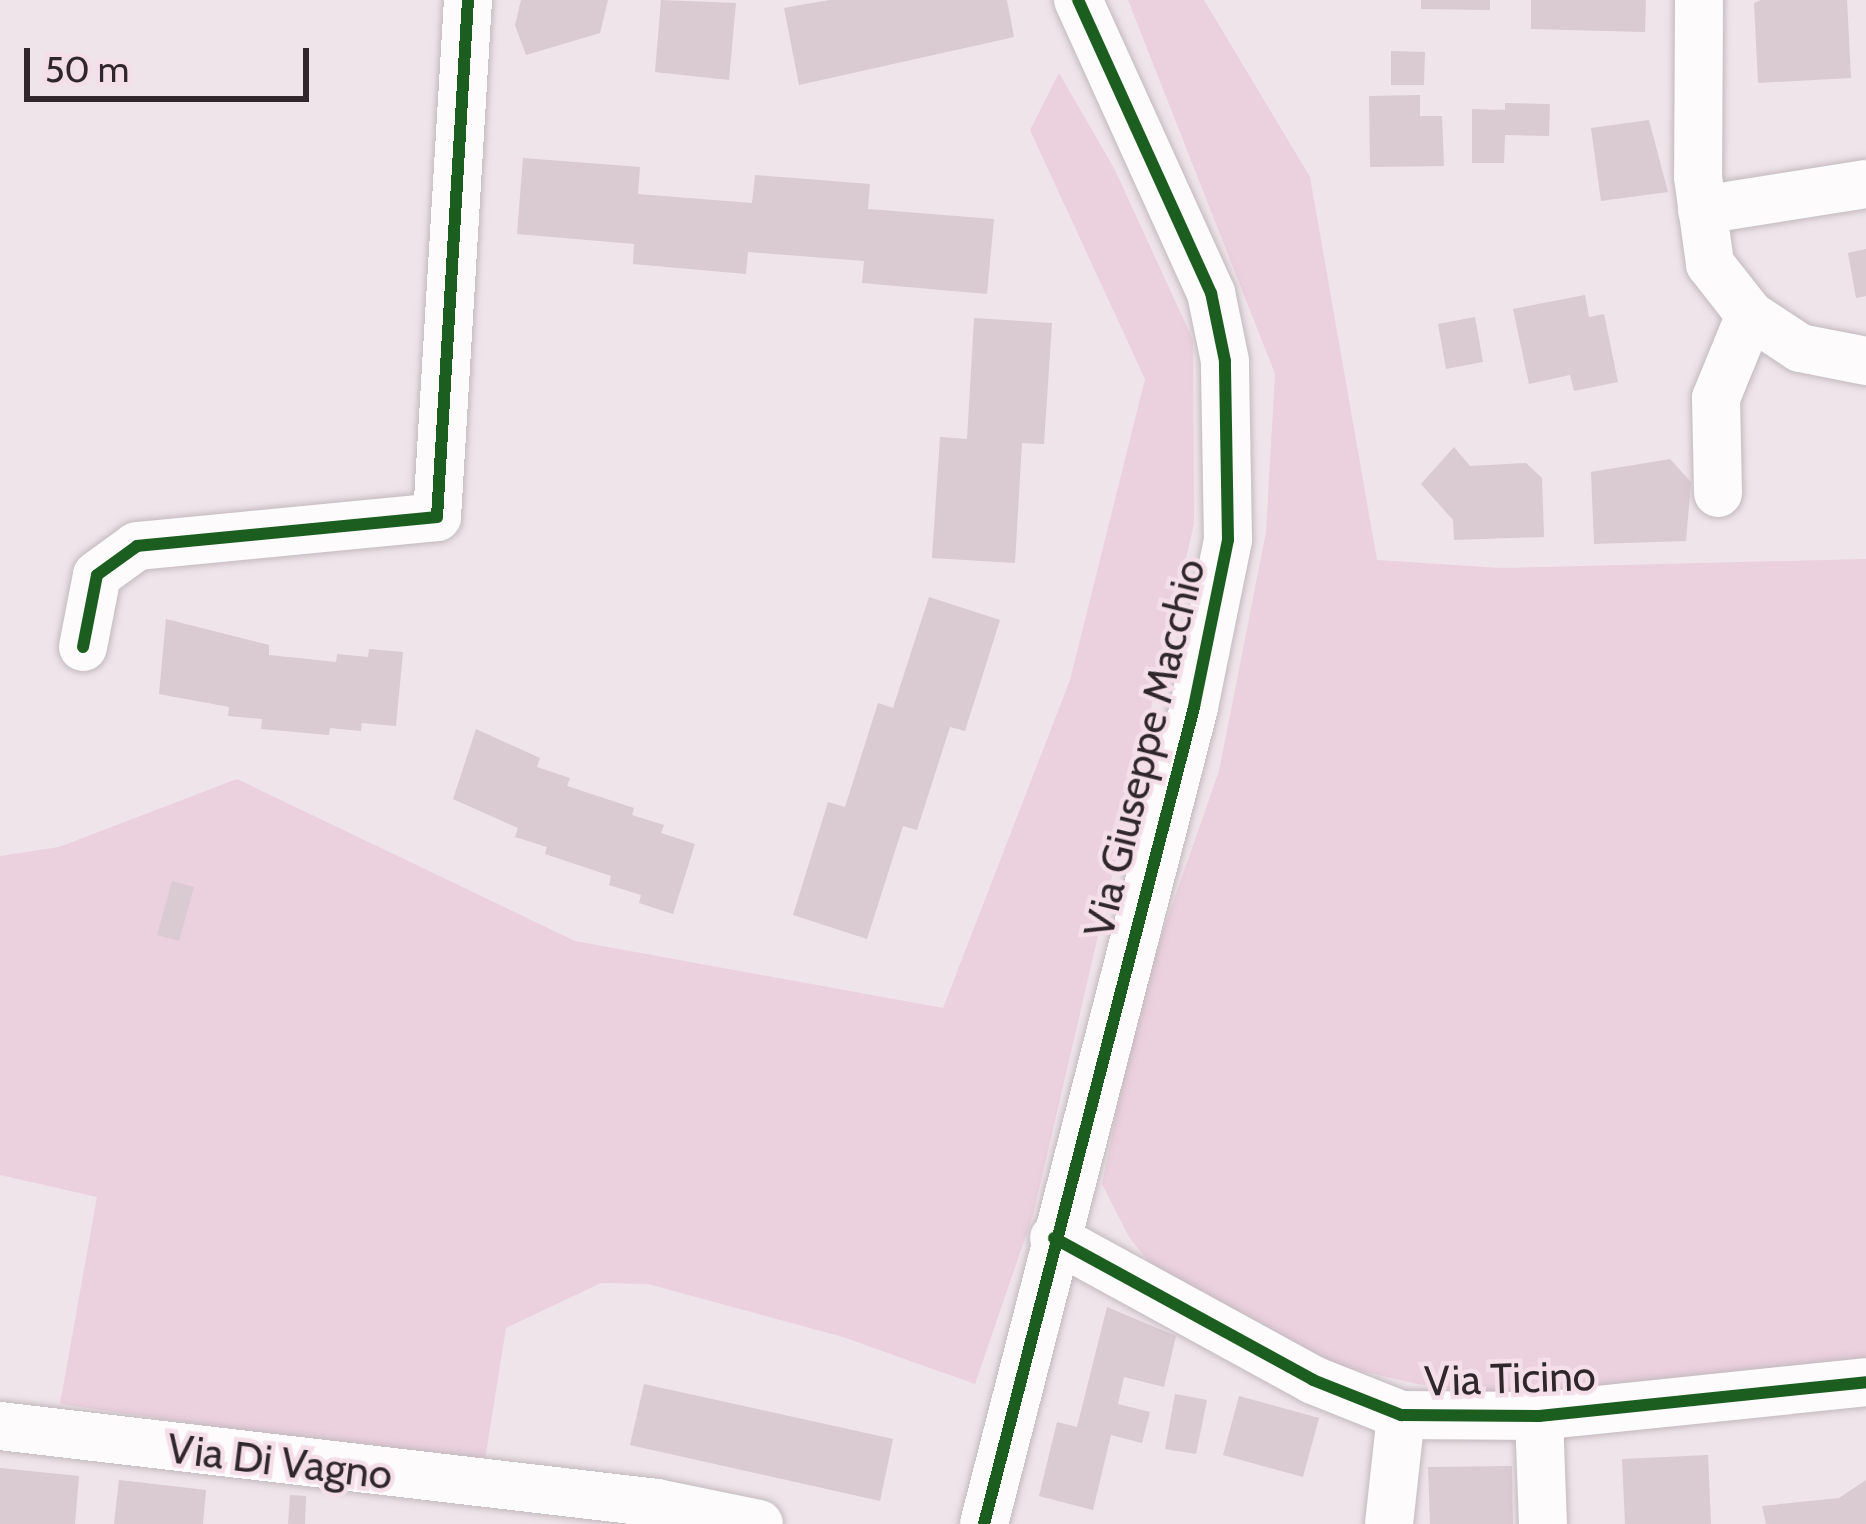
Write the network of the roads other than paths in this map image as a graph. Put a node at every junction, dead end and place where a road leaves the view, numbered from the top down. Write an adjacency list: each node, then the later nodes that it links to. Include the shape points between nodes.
1 (468, 0): 9 (street, via 437,517 137,546 97,575)
2 (1078, 0): 10 (street, Via Giuseppe Macchio, via 1211,293 1226,380 1228,540 1194,707)
3 (1699, 0): 5 (street)
4 (1866, 184): 5 (street)
5 (1702, 210): 6 (street, via 1710,264)
6 (1750, 315): 7 (street, via 1800,348); 8 (street, via 1716,398)
7 (1866, 361)
8 (1718, 493)
9 (83, 647)
10 (1054, 1238): 12 (street, Via Ticino, via 1312,1380); 17 (street, Via Giuseppe Macchio)
11 (1866, 1382): 13 (street, Via Ticino)
12 (1401, 1415): 13 (street, Via Ticino); 18 (street)
13 (1539, 1416): 19 (street)
14 (0, 1426): 15 (street, Via Di Vagno)
15 (557, 1508): 16 (street)
16 (759, 1524)
17 (984, 1524)
18 (1389, 1524)
19 (1544, 1524)

